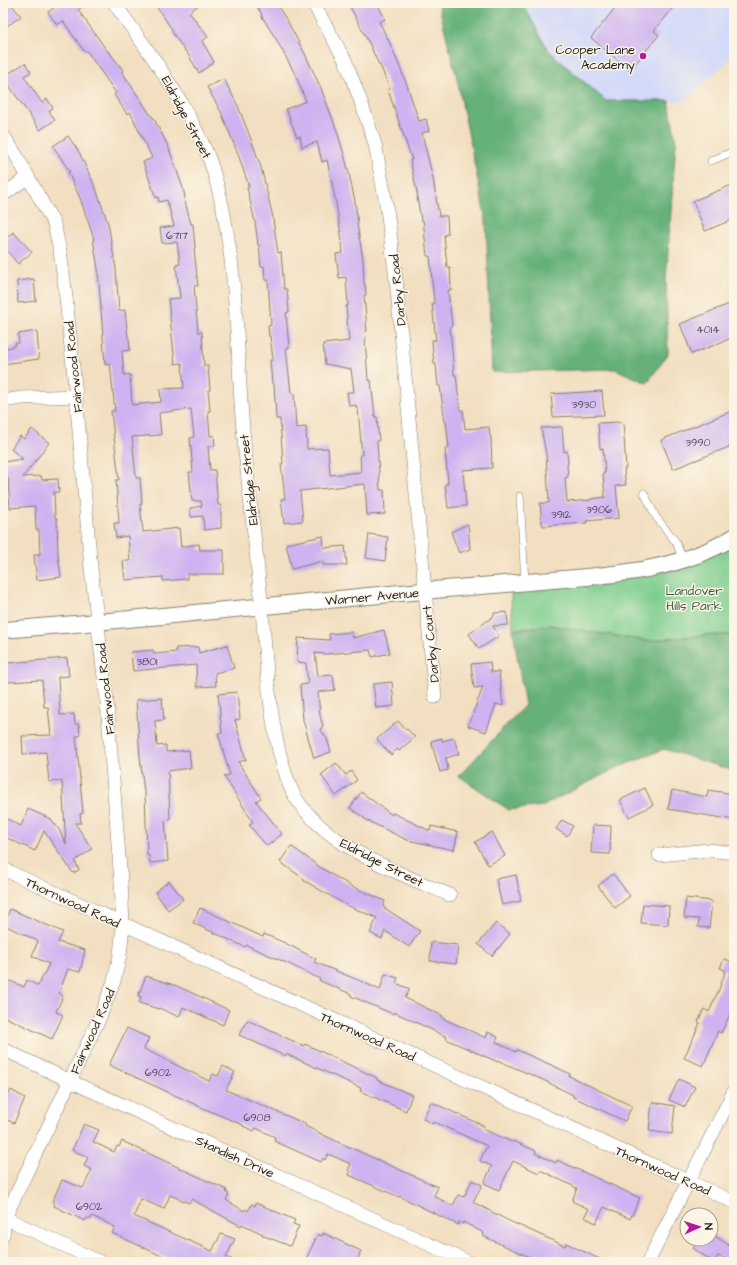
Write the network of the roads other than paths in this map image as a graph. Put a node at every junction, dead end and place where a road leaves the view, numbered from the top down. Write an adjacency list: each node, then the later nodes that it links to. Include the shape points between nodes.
1 (114, 3): 16 (street, Eldridge Street, via 174,89 194,126 211,162 222,204 236,321 242,416)
2 (313, 3): 15 (street, Darby Road, via 345,60 375,144 396,279)
3 (3, 134): 6 (street, Fairwood Road)
4 (734, 151): 5 (lane)
5 (711, 161)
6 (28, 177): 7 (street); 8 (street, Fairwood Road, via 54,224 60,250)
7 (3, 195)
8 (76, 396): 9 (street); 17 (street, Fairwood Road)
9 (3, 401)
10 (644, 494): 13 (lane, via 656,517 676,542)
11 (520, 496): 14 (lane)
12 (734, 537): 13 (street, Warner Avenue)
13 (683, 561): 14 (street, Warner Avenue, via 650,569)
14 (525, 582): 15 (street, Warner Avenue)
15 (425, 591): 16 (street, Warner Avenue); 19 (street, Darby Court)
16 (261, 606): 17 (street, Warner Avenue); 23 (street, Eldridge Street, via 274,733 283,767 294,794 310,817 342,843 404,876)
17 (98, 623): 18 (street, Warner Avenue); 24 (street, Fairwood Road, via 107,702)
18 (3, 630)
19 (435, 697)
20 (734, 853): 21 (street, via 709,850)
21 (659, 855)
22 (3, 869): 24 (street, Thornwood Road)
23 (450, 895)
24 (123, 925): 26 (street, Fairwood Road, via 114,981); 28 (street, Thornwood Road)
25 (3, 1049): 26 (street, Standish Drive)
26 (70, 1081): 30 (street, Fairwood Road); 33 (street, Standish Drive)
27 (734, 1092): 28 (street)
28 (688, 1182): 29 (street, Thornwood Road); 34 (street)
29 (734, 1202)
30 (4, 1218): 31 (street, Fairwood Road); 32 (street)
31 (3, 1235)
32 (100, 1262)
33 (468, 1262)
34 (648, 1262)

